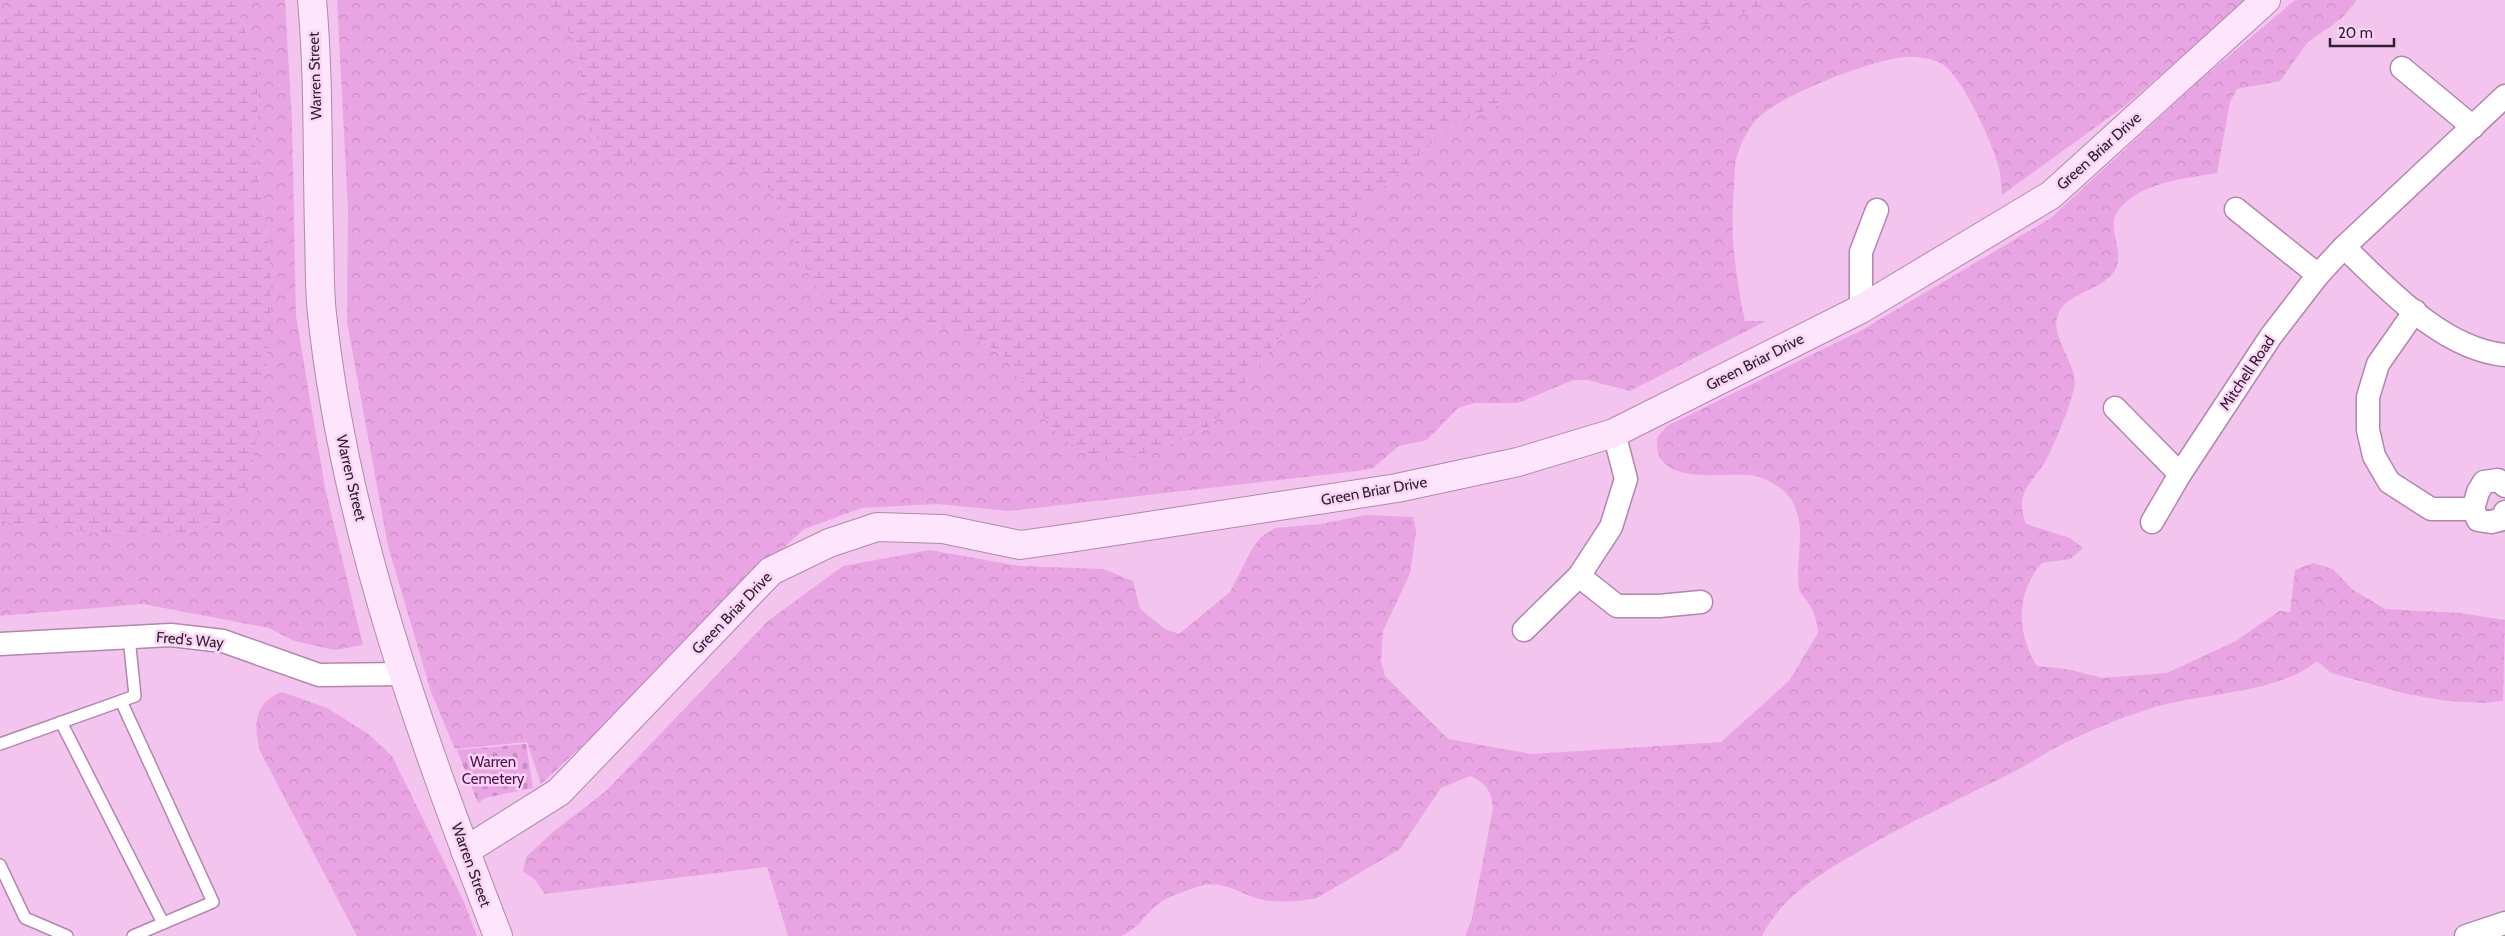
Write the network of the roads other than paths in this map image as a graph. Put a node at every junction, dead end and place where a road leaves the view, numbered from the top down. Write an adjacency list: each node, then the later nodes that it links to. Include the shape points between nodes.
1 (312, 0): 25 (street, Warren Street, via 321,312 338,423 373,574)
2 (2266, 0): 10 (street, Green Briar Drive, via 2051,195)
3 (2402, 68): 5 (street)
4 (2505, 96): 5 (street, Mitchell Road)
5 (2472, 127): 8 (street, Mitchell Road)
6 (2236, 209): 9 (street)
7 (1876, 210): 10 (street, via 1861,252)
8 (2344, 246): 9 (street, Mitchell Road); 11 (street, via 2400,301)
9 (2318, 275): 15 (street, Mitchell Road, via 2272,336)
10 (1861, 309): 14 (street, Green Briar Drive)
11 (2415, 311): 12 (street, via 2446,334 2488,353); 17 (street, via 2378,364 2368,397 2368,430 2374,456 2389,482 2431,509)
12 (2505, 355)
13 (2115, 408): 15 (street)
14 (1614, 433): 20 (street, via 1626,479 1611,527); 29 (street, Green Briar Drive, via 1518,462 1397,488 1070,538 1020,544 943,529 877,527 829,544 771,571 559,792)
15 (2180, 474): 19 (street, Mitchell Road)
16 (2505, 486): 17 (street, via 2498,480 2484,482)
17 (2473, 509): 18 (street, via 2478,520 2491,522 2503,519)
18 (2505, 512)
19 (2152, 522)
20 (1579, 576): 21 (street, via 1617,606); 22 (street)
21 (1701, 602)
22 (1524, 630)
23 (128, 637): 24 (street, Fred's Way); 25 (street, Fred's Way, via 171,635 223,640 319,675); 26 (lane, via 135,696)
24 (0, 644)
25 (404, 674): 29 (street, Warren Street)
26 (121, 701): 27 (lane); 31 (lane, via 213,902)
27 (61, 722): 28 (lane); 31 (lane)
28 (0, 744)
29 (465, 851): 35 (street, Warren Street)
30 (0, 865): 33 (lane, via 25,918)
31 (163, 923): 34 (lane)
32 (2505, 923): 36 (street)
33 (67, 936)
34 (133, 936)
35 (498, 936)
36 (2466, 936)

